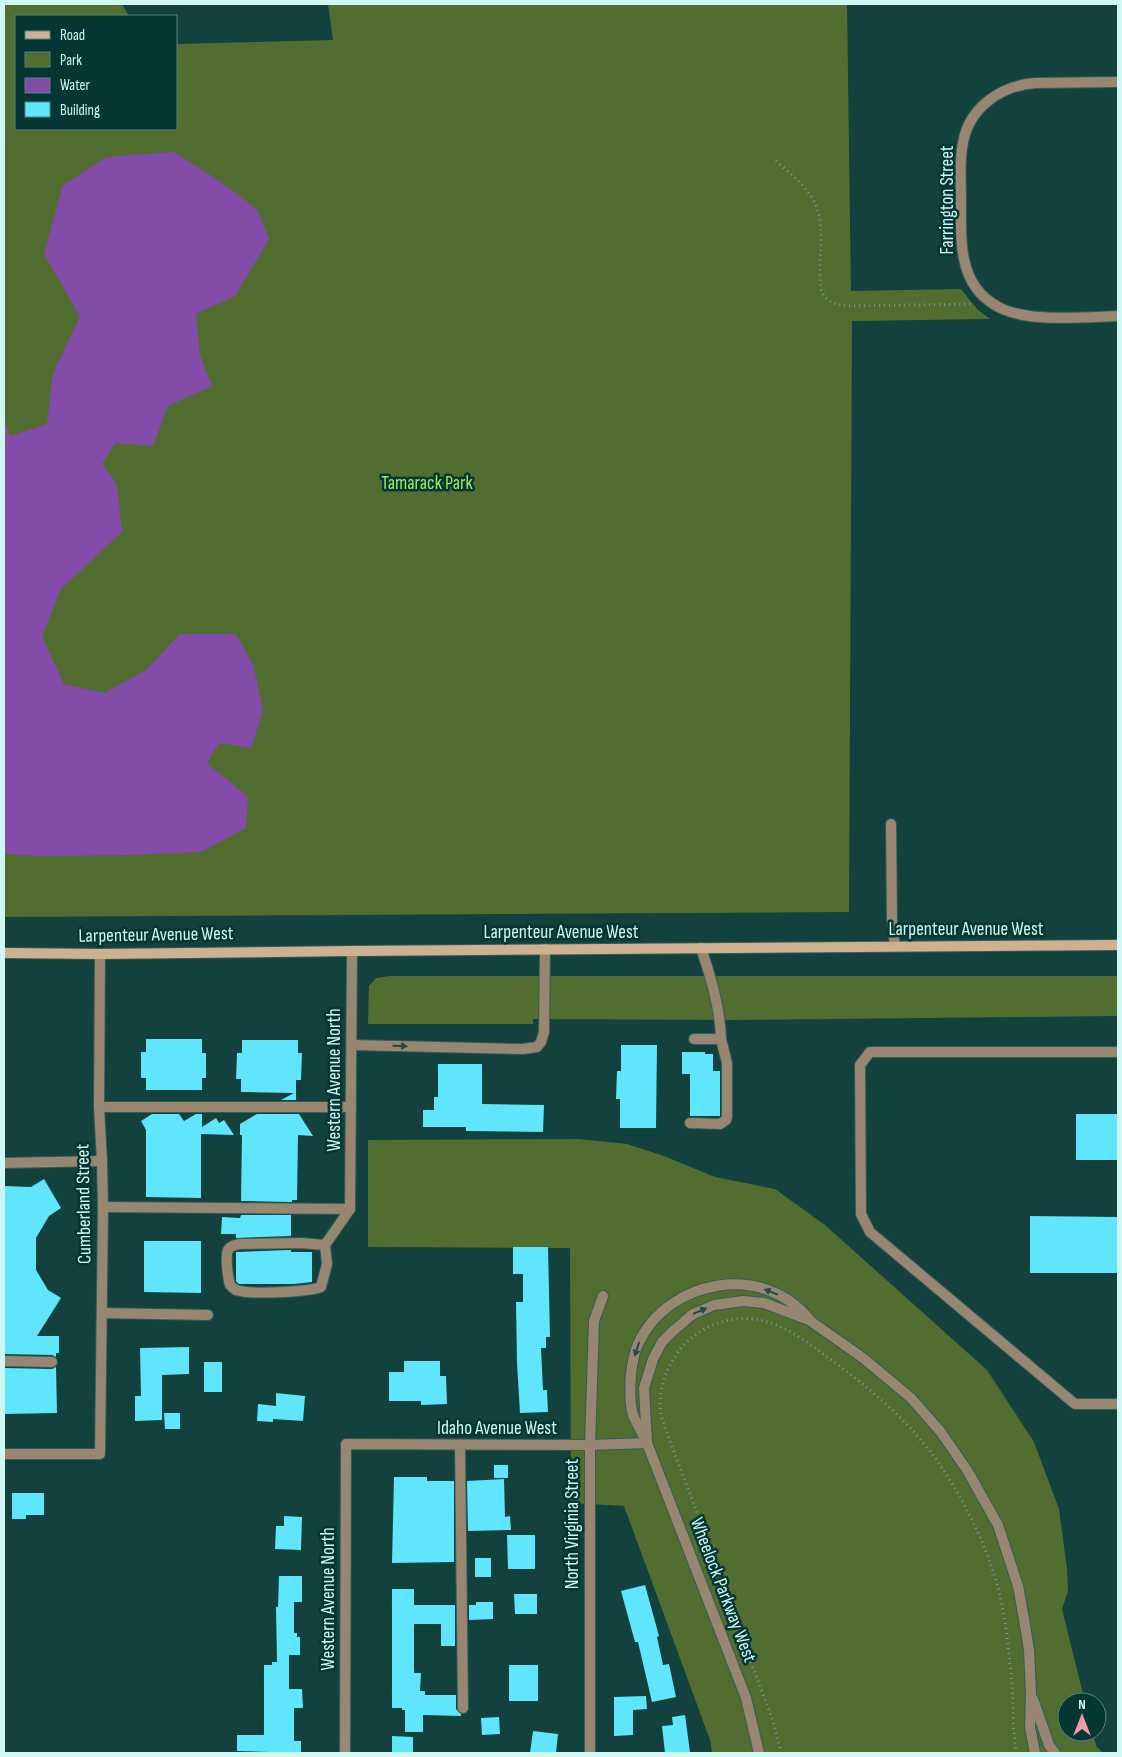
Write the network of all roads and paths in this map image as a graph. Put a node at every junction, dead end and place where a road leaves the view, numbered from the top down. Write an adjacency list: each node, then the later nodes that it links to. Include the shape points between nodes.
1 (1118, 82): 3 (street, Farrington Street, via 1036,83 1008,88 980,108 969,124 961,159 962,257 977,289)
2 (776, 161): 3 (path, via 798,180 818,210 820,290 827,300 851,306 971,305)
3 (989, 301): 4 (street, Farrington Street, via 1004,310 1037,317)
4 (1118, 316)
5 (891, 824): 7 (street)
6 (1118, 945): 7 (main road, Larpenteur Avenue West)
7 (895, 946): 8 (main road, Larpenteur Avenue West)
8 (701, 948): 9 (main road, Larpenteur Avenue West); 14 (street, via 716,996)
9 (545, 949): 10 (main road, Larpenteur Avenue West); 15 (street, one-way to 9, via 537,1047 544,1032)
10 (352, 950): 12 (main road, Larpenteur Avenue West); 15 (street, Western Avenue North)
11 (4, 953): 12 (main road, Larpenteur Avenue West)
12 (100, 954): 17 (street, Cumberland Street)
13 (694, 1039): 14 (street)
14 (721, 1039): 19 (street, via 727,1063 726,1120 720,1124)
15 (352, 1045): 18 (street, Western Avenue North)
16 (1118, 1052): 31 (street, via 870,1052 860,1065 861,1214 870,1232 1075,1404)
17 (99, 1107): 18 (street); 20 (street, Cumberland Street)
18 (351, 1107): 23 (street, Western Avenue North)
19 (690, 1123)
20 (102, 1161): 21 (street); 22 (street, Cumberland Street)
21 (4, 1163)
22 (103, 1207): 23 (street); 26 (street, Cumberland Street)
23 (350, 1210): 24 (street)
24 (325, 1245): 24 (street, via 232,1246 228,1251 230,1285 237,1290 259,1292 321,1287 327,1264)
25 (603, 1296): 35 (street, North Virginia Street, via 594,1321)
26 (102, 1314): 27 (street); 36 (street, Cumberland Street, via 100,1454)
27 (208, 1315)
28 (809, 1320): 32 (street, Wheelock Parkway West, one-way to 28, via 644,1388 653,1359 662,1342 692,1314 714,1305 743,1301 764,1303); 32 (street, Wheelock Parkway West, one-way to 32, via 798,1306 776,1293 742,1284 708,1287 674,1303 649,1326 637,1345 632,1366 633,1415); 37 (street, Wheelock Parkway West, via 863,1358 911,1398 940,1431 967,1470 998,1525 1018,1586 1029,1650)
29 (4, 1361): 30 (street)
30 (52, 1362)
31 (1118, 1404)
32 (647, 1442): 35 (street, Idaho Avenue West); 41 (street, Wheelock Parkway West, via 746,1698)
33 (346, 1444): 34 (street, Idaho Avenue West); 39 (street, Western Avenue North)
34 (460, 1445): 35 (street, Idaho Avenue West); 38 (street)
35 (590, 1445): 40 (street, North Virginia Street)
36 (4, 1454)
37 (1032, 1694): 44 (street, Wheelock Parkway West, via 1030,1727); 45 (street, Wheelock Parkway West, via 1049,1745)
38 (463, 1708)
39 (345, 1753)
40 (590, 1753)
41 (759, 1753)
42 (781, 1753): 43 (path, via 770,1713 660,1408 663,1381 674,1356 690,1338 711,1325 743,1318 767,1322 789,1331 853,1376 886,1404 942,1468 977,1530 997,1584 1012,1686)
43 (1017, 1753)
44 (1035, 1753)
45 (1055, 1753)

